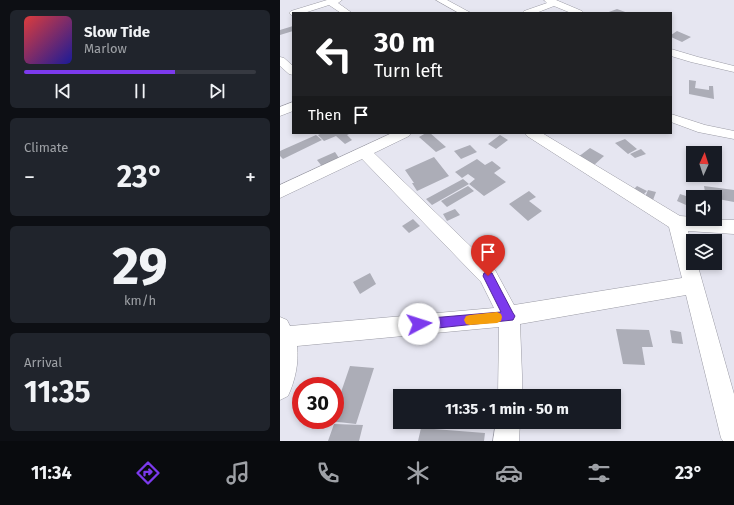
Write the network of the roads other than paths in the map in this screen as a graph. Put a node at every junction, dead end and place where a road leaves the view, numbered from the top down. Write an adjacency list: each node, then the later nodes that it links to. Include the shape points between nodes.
1 (440, 0): 6 (street)
2 (334, 1): 4 (street); 5 (street)
3 (551, 1): 7 (street); 8 (street)
4 (298, 12)
5 (345, 12)
6 (464, 12)
7 (529, 12)
8 (577, 12)
9 (672, 52): 11 (street)
10 (280, 60): 12 (street)
11 (734, 69)
12 (292, 71)
13 (292, 106): 14 (street)
14 (280, 112)
15 (672, 118): 18 (street, via 703,130)
16 (402, 134): 19 (street)
17 (534, 134): 21 (street)
18 (734, 135)
19 (364, 152): 20 (street); 24 (street, via 488,276)
20 (280, 192)
21 (677, 223): 22 (street); 23 (street)
22 (734, 227)
23 (693, 285): 24 (street); 29 (street)
24 (509, 316): 25 (street); 27 (street)
25 (282, 332): 26 (street, via 287,357)
26 (280, 388)
27 (510, 389)
28 (507, 429): 30 (street)
29 (734, 438)
30 (506, 441)

